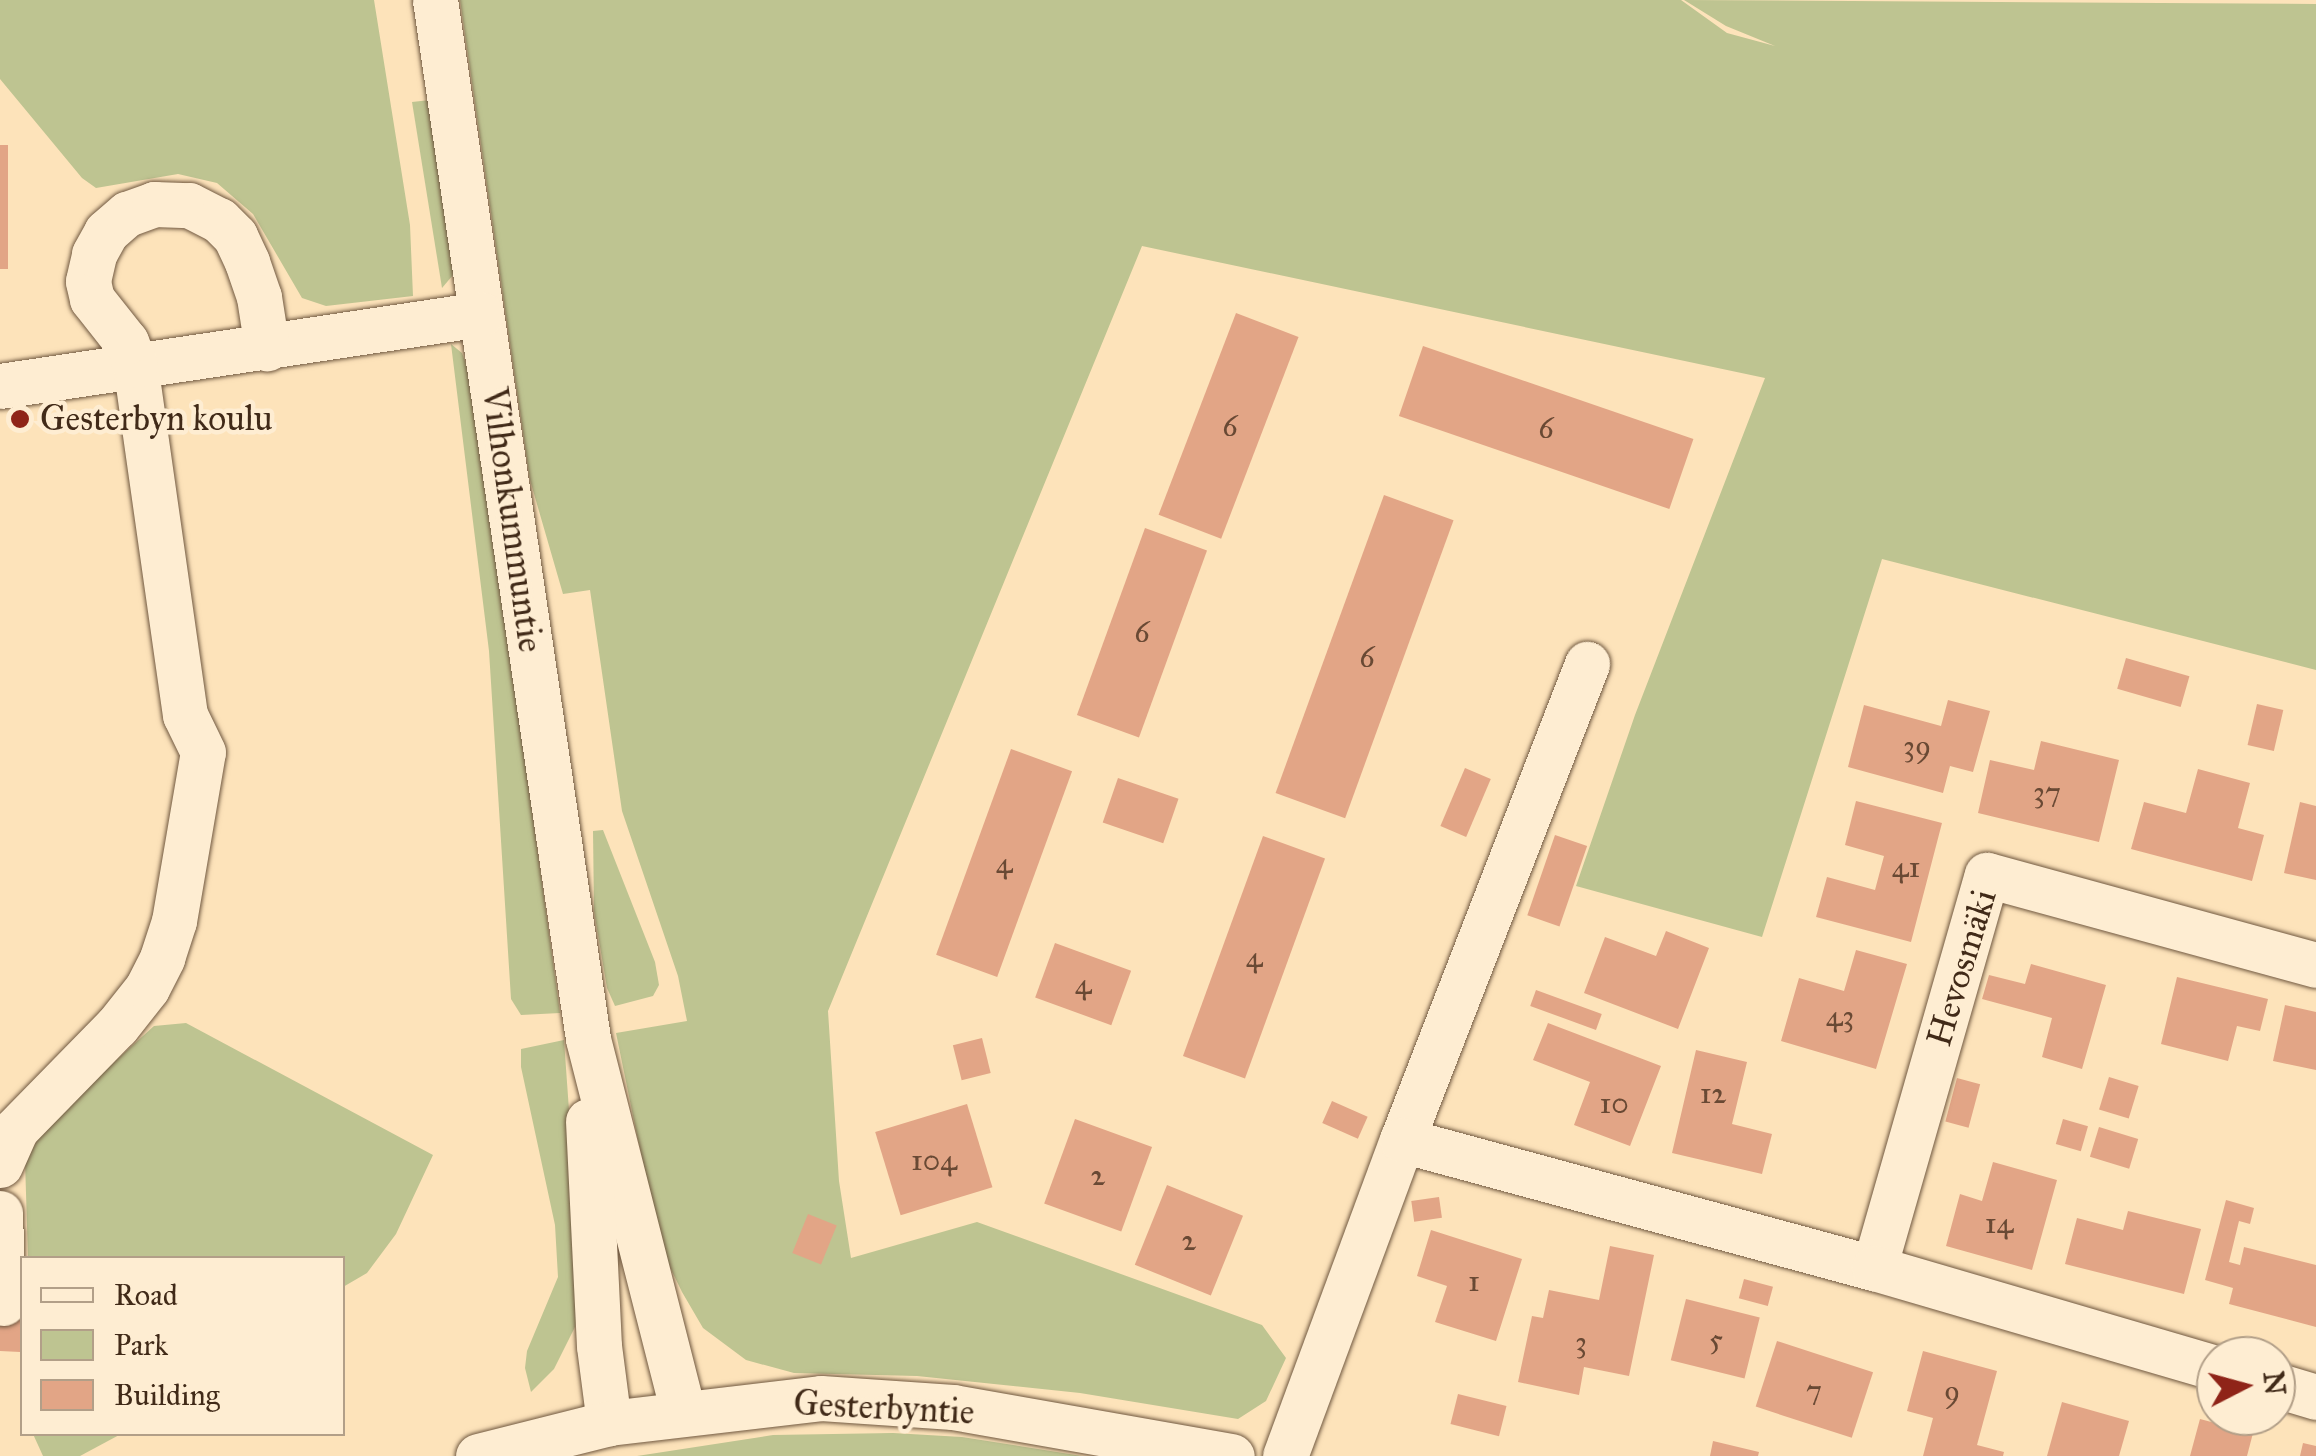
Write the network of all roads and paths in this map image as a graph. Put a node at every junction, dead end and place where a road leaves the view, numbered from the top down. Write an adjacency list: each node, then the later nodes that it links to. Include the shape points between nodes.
1 (435, 0): 2 (street, Vilhonkummuntie)
2 (482, 314): 3 (street); 8 (street, Vilhonkummuntie)
3 (267, 348): 4 (street); 4 (street, via 259,298 235,236 189,205 154,204 106,232 88,281 92,299 126,342)
4 (135, 365): 5 (street); 10 (street, via 185,716 203,752 200,770 174,921 147,988 16,1128)
5 (0, 386)
6 (1587, 664): 9 (street)
7 (2316, 965): 12 (street, Hevosmäki, via 1987,876)
8 (588, 1040): 15 (street, Vilhonkummuntie); 16 (street, Vilhonkummuntie, via 588,1154)
9 (1402, 1140): 12 (street); 19 (street)
10 (0, 1165)
11 (0, 1213): 13 (street)
12 (1874, 1268): 14 (street)
13 (3, 1303)
14 (2196, 1362)
15 (683, 1412): 16 (street, Gesterbyntie); 18 (street, Gesterbyntie, via 820,1398 953,1407)
16 (609, 1423): 17 (street, Gesterbyntie)
17 (478, 1456)
18 (1232, 1456)
19 (1285, 1456)

